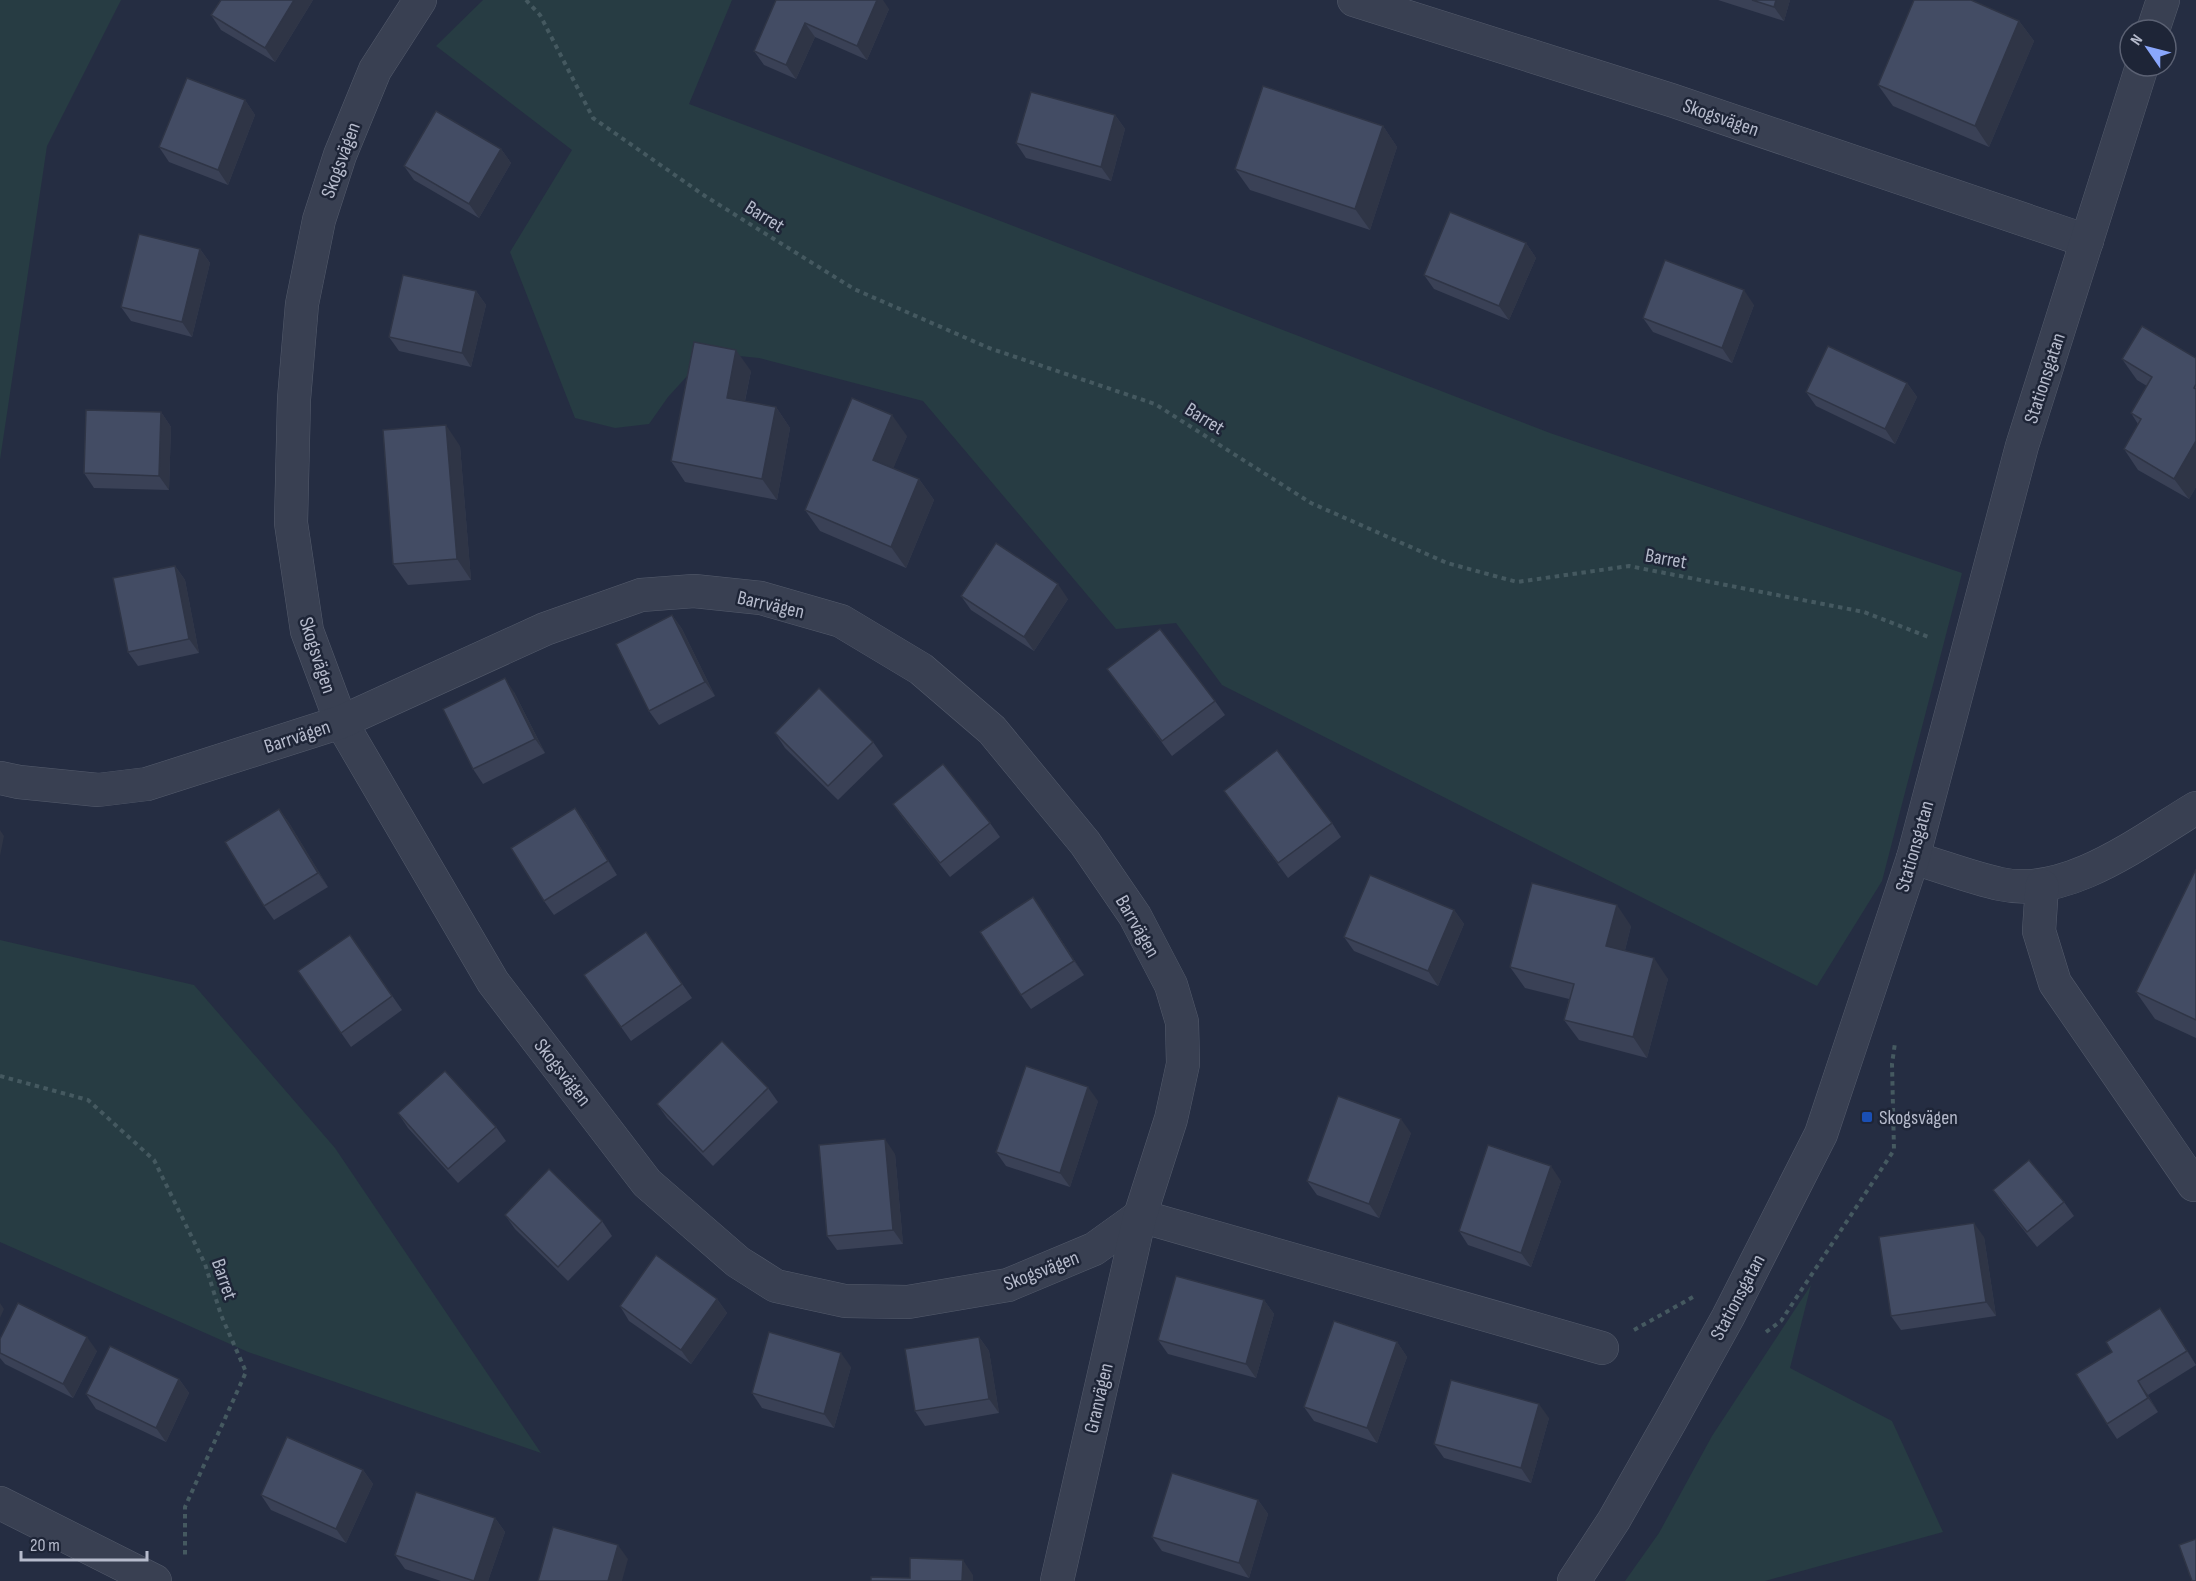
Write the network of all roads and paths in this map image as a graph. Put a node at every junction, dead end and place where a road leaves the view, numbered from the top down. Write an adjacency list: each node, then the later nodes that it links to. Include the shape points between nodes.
1 (420, 0): 9 (street, Skogsvägen, via 375,70 340,155 319,220 303,304 294,399 291,523 307,630)
2 (526, 0): 8 (path, Barret, via 540,15 593,118 705,196 854,289 988,348 1155,404 1311,503 1448,563 1518,582 1629,566 1864,612)
3 (1354, 0): 7 (street, Skogsvägen, via 1671,100)
4 (2163, 0): 5 (street)
5 (2157, 18)
6 (2138, 78): 7 (street, Stationsgatan)
7 (2087, 241): 8 (street, Stationsgatan, via 2022,446)
8 (1968, 653): 12 (street, Stationsgatan)
9 (341, 722): 10 (street, Barrvägen, via 147,784 98,790); 16 (street, Skogsvägen, via 493,982 647,1183 738,1262 776,1286 845,1301 908,1302 1008,1285 1094,1249); 16 (street, Barrvägen, via 545,629 641,595 694,591 760,598 841,621 921,669 992,730 1086,843 1135,916 1171,985 1182,1022 1183,1064 1171,1119)
10 (0, 778)
11 (2196, 808): 13 (street, via 2087,873)
12 (1913, 858): 13 (street, via 2002,885); 23 (street, Stationsgatan, via 1821,1134 1699,1368 1614,1520)
13 (2042, 886): 15 (street, via 2039,931 2055,983)
14 (0, 1076): 20 (path, Barret, via 88,1100 154,1160 205,1264 221,1315 246,1372 185,1507)
15 (2193, 1185)
16 (1140, 1216): 18 (street); 22 (street, Granvägen)
17 (1692, 1298): 18 (path)
18 (1602, 1348)
19 (0, 1503): 21 (street)
20 (185, 1560)
21 (155, 1581)
22 (1057, 1581)
23 (1574, 1581)

